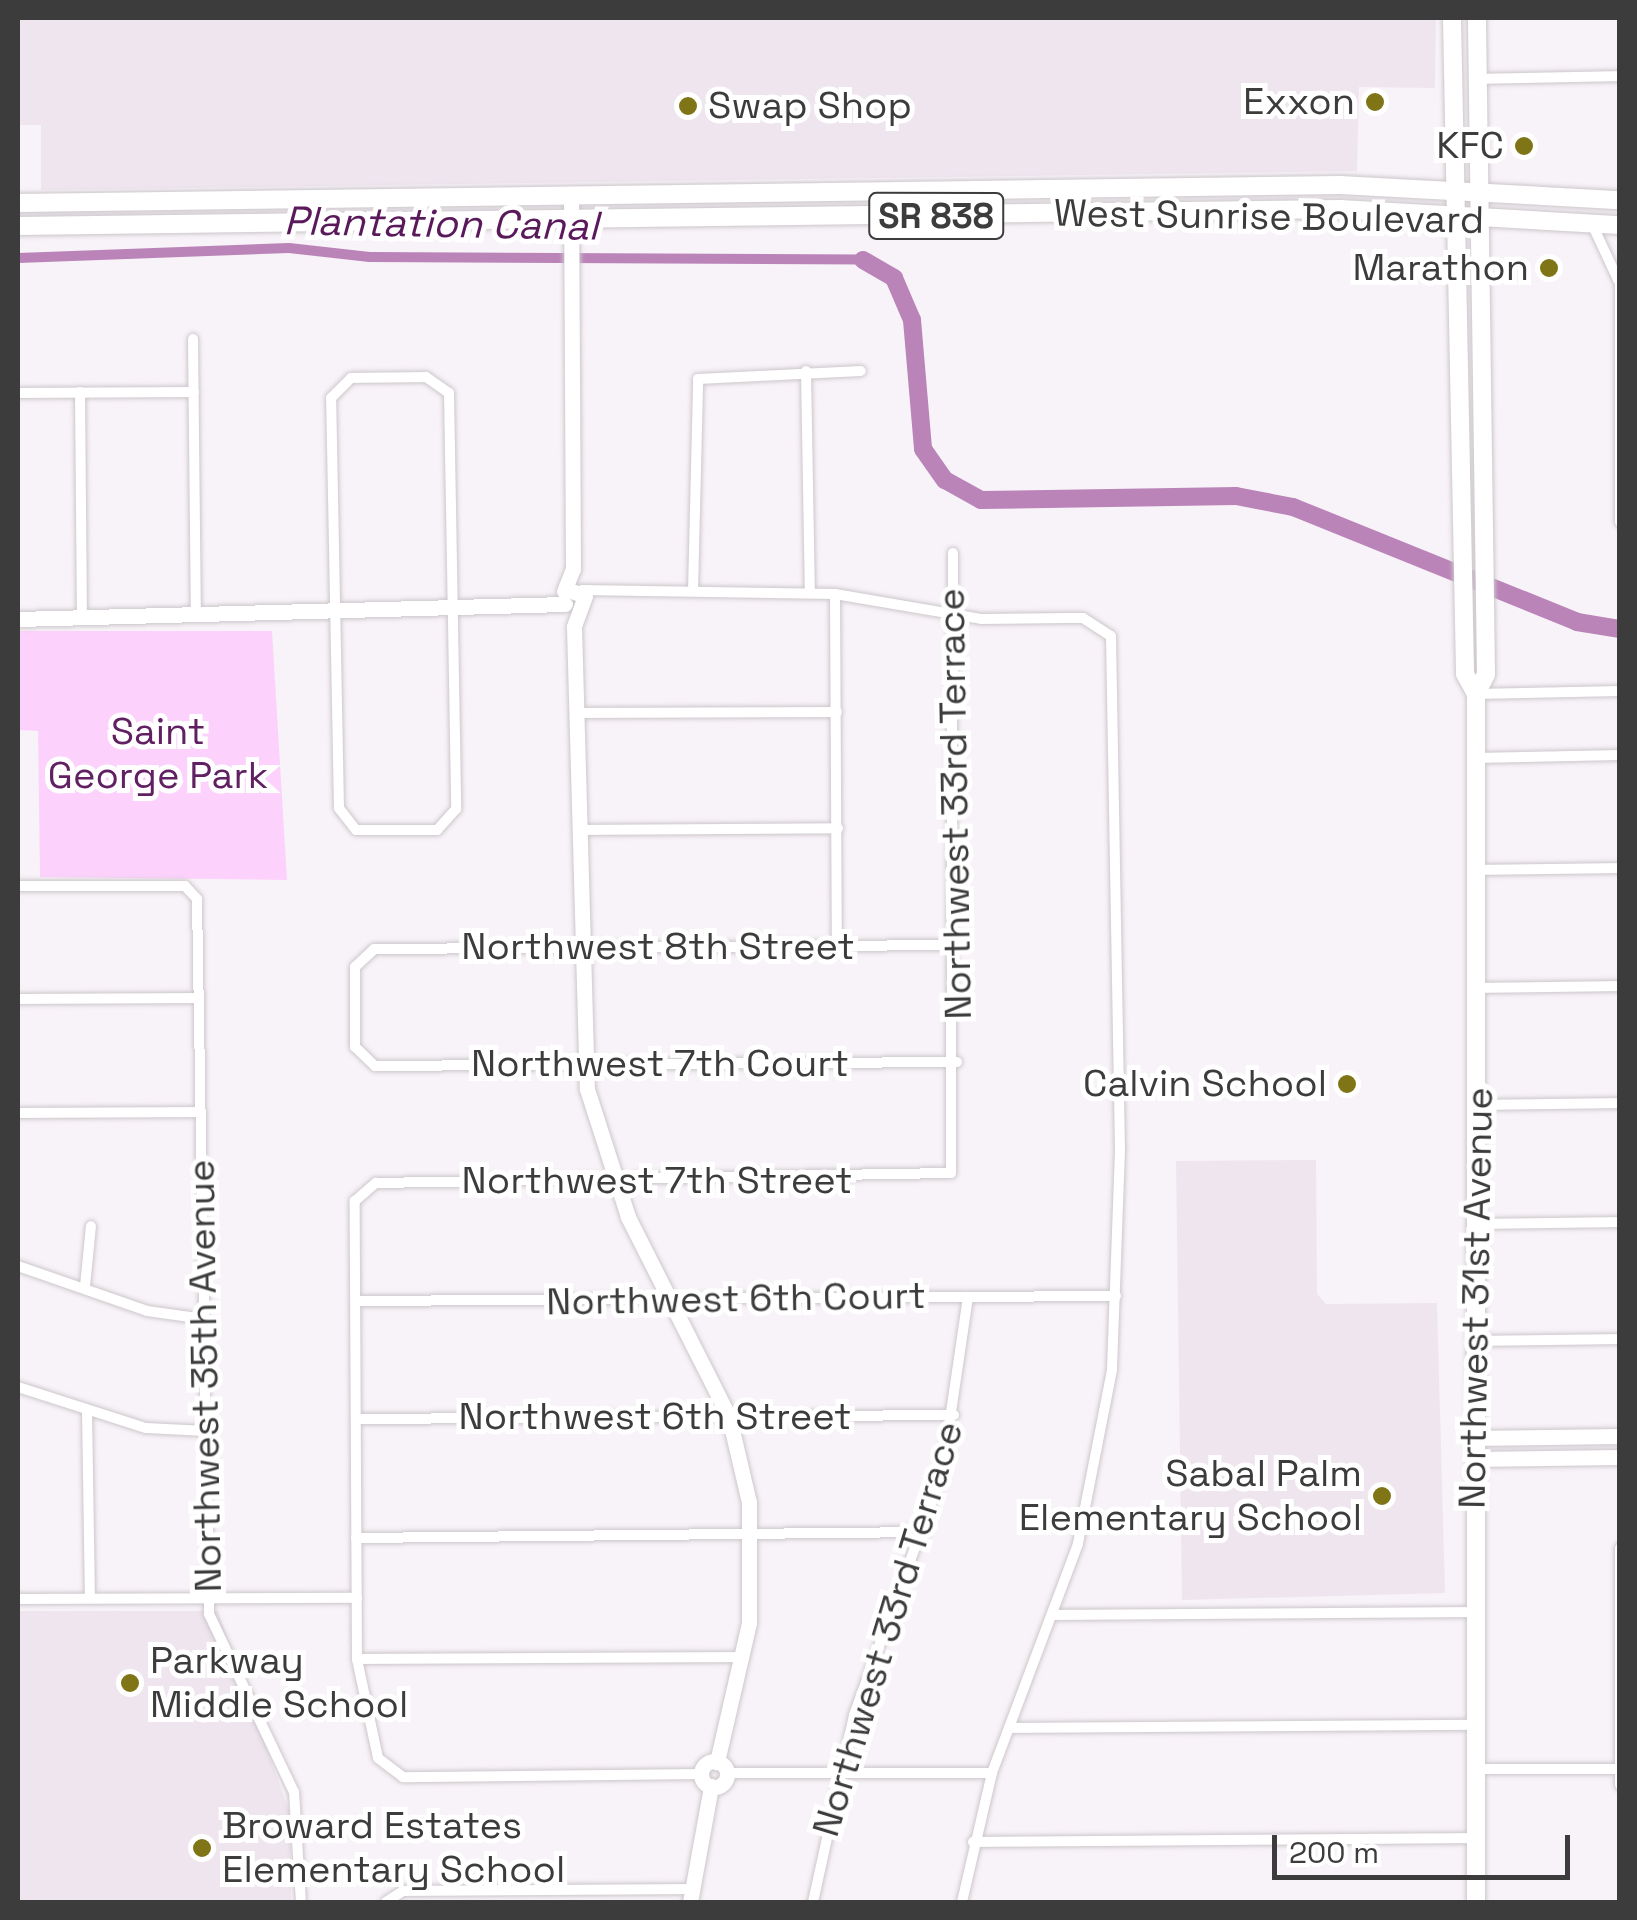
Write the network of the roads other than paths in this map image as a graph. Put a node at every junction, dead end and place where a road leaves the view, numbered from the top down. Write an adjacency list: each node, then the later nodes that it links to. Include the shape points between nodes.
1 (1452, 18): 5 (main road, Northwest 31st Avenue)
2 (1478, 18): 4 (main road, Northwest 31st Avenue)
3 (1620, 76): 4 (street)
4 (1478, 79): 6 (main road, Northwest 31st Avenue)
5 (1452, 189): 6 (main road, West Sunrise Boulevard / SR 838); 7 (main road, West Sunrise Boulevard / SR 838); 11 (main road, Northwest 31st Avenue)
6 (1478, 190): 9 (main road, West Sunrise Boulevard / SR 838); 12 (main road, Northwest 31st Avenue)
7 (571, 197): 8 (main road, West Sunrise Boulevard / SR 838); 17 (street)
8 (286, 200): 10 (main road, West Sunrise Boulevard / SR 838); 14 (main road, via 272,212 130,217)
9 (1620, 200)
10 (18, 203)
11 (1452, 216): 12 (main road, West Sunrise Boulevard / SR 838); 17 (main road, West Sunrise Boulevard / SR 838, via 1340,209); 27 (main road, Northwest 31st Avenue)
12 (1478, 218): 13 (main road, West Sunrise Boulevard / SR 838); 28 (main road, Northwest 31st Avenue)
13 (1592, 224): 15 (main road, West Sunrise Boulevard / SR 838); 18 (street)
14 (117, 225): 16 (main road, West Sunrise Boulevard / SR 838); 17 (main road, West Sunrise Boulevard / SR 838)
15 (1620, 225)
16 (18, 226)
17 (571, 230): 34 (street)
18 (1619, 281): 20 (street)
19 (193, 339): 24 (street)
20 (1618, 344): 26 (street)
21 (806, 371): 22 (street); 31 (street, via 698,379); 32 (street)
22 (861, 371)
23 (80, 392): 24 (street); 25 (street); 39 (street)
24 (194, 392): 38 (street)
25 (18, 393)
26 (1619, 460): 29 (street)
27 (1463, 462): 28 (main road); 42 (main road, Northwest 31st Avenue, via 1465,674)
28 (1485, 492): 42 (main road, Northwest 31st Avenue, via 1486,674)
29 (1620, 522)
30 (952, 553): 37 (street, Northwest 33rd Terrace)
31 (694, 591): 32 (street); 34 (street)
32 (810, 592): 33 (street)
33 (835, 594): 37 (street); 44 (street)
34 (573, 597): 35 (street); 43 (street)
35 (453, 603): 36 (street); 36 (street, via 451,822 437,830 346,822); 36 (street, via 449,393 440,383 339,384 331,398)
36 (335, 604): 38 (street)
37 (952, 615): 53 (street, Northwest 33rd Terrace); 73 (street, via 1103,624 1112,636)
38 (196, 617): 39 (street)
39 (82, 618): 40 (street)
40 (18, 619)
41 (1620, 691): 42 (street)
42 (1476, 694): 46 (main road, Northwest 31st Avenue)
43 (576, 712): 44 (street); 48 (street)
44 (837, 712): 47 (street)
45 (1620, 756): 46 (street)
46 (1476, 758): 50 (main road, Northwest 31st Avenue)
47 (838, 828): 48 (street); 52 (street)
48 (579, 830): 54 (street)
49 (1620, 868): 50 (street)
50 (1477, 870): 56 (main road, Northwest 31st Avenue)
51 (18, 886): 57 (street, Northwest 35th Avenue, via 193,890)
52 (837, 945): 53 (street, Northwest 8th Street); 54 (street, Northwest 8th Street)
53 (958, 945): 60 (street, Northwest 33rd Terrace)
54 (579, 947): 59 (street, Northwest 8th Street, via 360,955 354,1047); 61 (street)
55 (1620, 986): 56 (street)
56 (1478, 988): 63 (main road, Northwest 31st Avenue)
57 (199, 998): 58 (street); 64 (street, Northwest 35th Avenue)
58 (18, 999)
59 (365, 1062): 61 (street, Northwest 7th Court)
60 (957, 1062): 61 (street, Northwest 7th Court); 66 (street, Northwest 33rd Terrace)
61 (584, 1065): 67 (street)
62 (1620, 1103): 63 (street)
63 (1479, 1105): 69 (main road, Northwest 31st Avenue)
64 (201, 1112): 65 (street); 77 (street, Northwest 35th Avenue)
65 (18, 1113)
66 (951, 1173): 67 (street, Northwest 7th Street)
67 (613, 1181): 75 (street); 76 (street, Northwest 7th Street, via 362,1190)
68 (1620, 1222): 69 (street)
69 (1480, 1224): 79 (main road, Northwest 31st Avenue)
70 (92, 1226): 72 (street)
71 (18, 1266): 72 (street)
72 (85, 1286): 77 (street, via 147,1311)
73 (1116, 1296): 74 (street, Northwest 6th Court); 99 (street, via 1094,1478)
74 (968, 1297): 75 (street, Northwest 6th Court); 82 (street, Northwest 33rd Terrace)
75 (669, 1300): 76 (street, Northwest 6th Court); 83 (street)
76 (356, 1301): 84 (street)
77 (204, 1319): 85 (street, Northwest 35th Avenue)
78 (1620, 1339): 79 (street)
79 (1476, 1341): 87 (main road, Northwest 31st Avenue)
80 (18, 1387): 81 (street)
81 (88, 1411): 85 (street, via 146,1428); 94 (street)
82 (954, 1414): 83 (street, Northwest 6th Street); 90 (street, Northwest 33rd Terrace)
83 (729, 1416): 84 (street, Northwest 6th Street); 91 (street)
84 (356, 1420): 92 (street)
85 (206, 1431): 95 (street, Northwest 35th Avenue)
86 (1620, 1436): 87 (street)
87 (1473, 1438): 89 (main road, Northwest 31st Avenue)
88 (1620, 1457): 89 (street)
89 (1473, 1458): 98 (main road, Northwest 31st Avenue)
90 (925, 1532): 91 (street); 107 (street, Northwest 33rd Terrace)
91 (752, 1534): 92 (street); 100 (street)
92 (356, 1538): 96 (street)
93 (1620, 1548): 106 (street)
94 (90, 1598): 95 (street); 97 (street)
95 (208, 1598): 96 (street); 115 (street, Northwest 35th Avenue, via 294,1792)
96 (357, 1598): 101 (street)
97 (18, 1599)
98 (1474, 1612): 99 (street); 102 (main road, Northwest 31st Avenue)
99 (1055, 1615): 103 (street)
100 (742, 1656): 101 (street); 104 (street)
101 (358, 1659): 109 (street, via 388,1772)
102 (1475, 1725): 103 (street); 105 (main road, Northwest 31st Avenue)
103 (1009, 1728): 108 (street)
104 (722, 1767): 107 (street); 109 (street)
105 (1475, 1769): 106 (street); 111 (main road, Northwest 31st Avenue)
106 (1620, 1769): 110 (street)
107 (838, 1772): 108 (street); 116 (street, Northwest 33rd Terrace)
108 (992, 1773): 112 (street)
109 (706, 1780): 113 (street)
110 (1620, 1785)
111 (1476, 1838): 112 (street); 118 (main road, Northwest 31st Avenue)
112 (973, 1842): 117 (street)
113 (691, 1896): 114 (street)
114 (387, 1900)
115 (301, 1902)
116 (813, 1902)
117 (962, 1902)
118 (1476, 1902)

